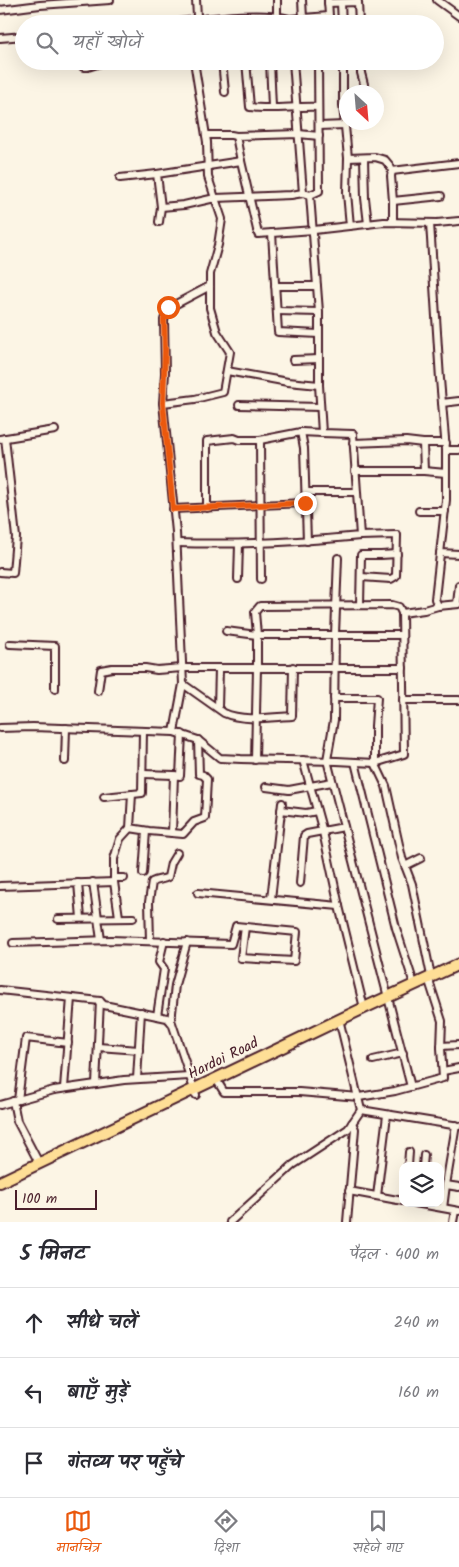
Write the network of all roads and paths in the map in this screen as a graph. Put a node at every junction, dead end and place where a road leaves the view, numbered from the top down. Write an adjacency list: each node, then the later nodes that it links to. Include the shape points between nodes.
1 (110, 0): 7 (street)
2 (196, 0): 11 (street)
3 (277, 0): 12 (street)
4 (302, 0): 13 (street)
5 (437, 0): 17 (street)
6 (328, 1): 9 (street); 14 (street)
7 (59, 2): 8 (street)
8 (32, 3): 10 (street)
9 (341, 3): 15 (street); 16 (street, via 358,2)
10 (0, 10)
11 (196, 15)
12 (277, 15)
13 (303, 15)
14 (329, 15)
15 (342, 15)
16 (359, 15)
17 (459, 16)
18 (15, 37): 19 (street)
19 (0, 38)
20 (195, 70): 38 (street)
21 (223, 70): 30 (street)
22 (247, 70): 32 (street, via 250,107)
23 (270, 70): 32 (street)
24 (294, 70): 31 (street)
25 (318, 70): 33 (street)
26 (343, 70): 29 (street)
27 (361, 70): 28 (street)
28 (364, 84)
29 (344, 85)
30 (225, 92)
31 (297, 106): 32 (street); 33 (street); 37 (street)
32 (272, 107)
33 (318, 107): 34 (street)
34 (319, 126): 35 (street); 40 (street)
35 (339, 126)
36 (345, 130): 41 (street)
37 (299, 134): 39 (street); 40 (street); 49 (street)
38 (206, 135): 39 (street); 45 (street)
39 (236, 136): 43 (street)
40 (319, 136): 49 (street, via 319,191)
41 (348, 158): 42 (street); 60 (street)
42 (364, 158): 46 (street, via 385,160); 59 (street)
43 (240, 161): 45 (street); 50 (street)
44 (459, 163): 46 (street)
45 (208, 166): 47 (street); 52 (street)
46 (392, 171): 53 (street)
47 (157, 174): 48 (street); 54 (street)
48 (120, 178)
49 (306, 194): 50 (street); 61 (street)
50 (250, 195): 52 (street); 62 (street, via 258,234)
51 (441, 196): 53 (street)
52 (215, 198): 54 (street); 63 (street, via 222,219)
53 (393, 201): 57 (street)
54 (161, 207): 56 (street)
55 (459, 221): 58 (street)
56 (159, 222)
57 (393, 222): 58 (street); 59 (street)
58 (430, 223): 75 (street)
59 (368, 224): 60 (street)
60 (350, 226): 61 (street)
61 (314, 230): 62 (street); 65 (street)
62 (272, 233): 64 (street)
63 (210, 286): 71 (street, via 210,308 218,332 230,352); 74 (street, via 168,307 164,320)
64 (275, 286): 65 (street); 66 (street)
65 (317, 286): 67 (street)
66 (277, 311): 67 (street); 68 (street, via 278,332)
67 (319, 312): 68 (street)
68 (319, 334): 69 (street)
69 (319, 359): 70 (street); 72 (street)
70 (293, 360)
71 (227, 371): 72 (street); 74 (street, via 223,392)
72 (319, 385): 77 (street)
73 (459, 401): 75 (street)
74 (163, 403): 96 (street)
75 (442, 403): 84 (street)
76 (239, 405): 77 (street)
77 (320, 407): 80 (street)
78 (55, 430): 81 (street)
79 (301, 432): 80 (street); 82 (street); 91 (street)
80 (322, 434): 85 (street, via 353,434)
81 (2, 438): 108 (street, via 16,538 12,573)
82 (260, 440): 94 (street); 95 (street, via 207,441)
83 (422, 443): 84 (street); 85 (street); 89 (street)
84 (446, 443): 86 (street)
85 (353, 444): 88 (street)
86 (446, 450): 87 (street); 90 (street)
87 (459, 450)
88 (355, 471): 89 (street); 92 (street)
89 (424, 471): 90 (street)
90 (446, 472): 98 (street)
91 (306, 492): 92 (street); 93 (street)
92 (356, 492): 99 (street)
93 (305, 503): 94 (street); 100 (street)
94 (261, 506): 95 (street); 101 (street)
95 (207, 508): 96 (street)
96 (173, 509): 102 (street)
97 (419, 511): 98 (street)
98 (445, 511): 104 (street)
99 (360, 536): 100 (street); 105 (street, via 397,535)
100 (307, 541): 101 (street)
101 (261, 543): 103 (street); 111 (street)
102 (176, 544): 103 (street); 125 (street)
103 (240, 544): 110 (street)
104 (440, 553): 106 (street); 116 (street, via 435,599)
105 (397, 554): 109 (street, via 396,576 390,579); 109 (street, via 361,555)
106 (459, 554)
107 (338, 558): 115 (street)
108 (0, 572)
109 (361, 577): 113 (street)
110 (238, 579)
111 (261, 579)
112 (459, 585): 114 (street)
113 (360, 604): 115 (street); 117 (street, via 392,605 399,607)
114 (458, 604): 116 (street)
115 (336, 606): 119 (street, via 260,606 255,612); 120 (street)
116 (438, 606): 117 (street)
117 (402, 613): 121 (street)
118 (226, 631): 119 (street)
119 (257, 634): 120 (street); 127 (street)
120 (335, 634): 121 (street); 124 (street)
121 (402, 635): 128 (street)
122 (10, 644): 130 (street, via 55,646)
123 (293, 667): 124 (street); 127 (street); 136 (street, via 292,716)
124 (334, 667): 128 (street); 132 (street)
125 (182, 668): 126 (street); 129 (street); 131 (street, via 102,670)
126 (219, 668): 127 (street); 135 (street)
127 (257, 668): 136 (street)
128 (403, 668): 133 (street)
129 (183, 684): 135 (street); 140 (street)
130 (56, 689)
131 (98, 690)
132 (334, 698): 145 (street); 148 (street, via 377,698)
133 (403, 700): 134 (street); 148 (street, via 404,754)
134 (459, 700)
135 (218, 708): 136 (street, via 231,716)
136 (256, 718): 143 (street)
137 (0, 728): 138 (street)
138 (66, 728): 139 (street); 146 (street)
139 (143, 731): 140 (street); 149 (street)
140 (174, 732): 141 (street)
141 (182, 734): 142 (street); 150 (street, via 180,776)
142 (198, 740): 143 (street, via 220,758); 161 (street, via 199,774 206,779 205,818 194,822 184,834)
143 (255, 760): 144 (street)
144 (303, 760): 145 (street); 153 (street)
145 (327, 760): 147 (street); 151 (street)
146 (66, 761)
147 (355, 762): 148 (street); 189 (street, via 396,928)
148 (375, 763): 164 (street, via 386,786)
149 (143, 774): 150 (street); 154 (street, via 142,793)
150 (174, 775): 161 (street)
151 (332, 782): 153 (street); 157 (street)
152 (266, 787): 153 (street, via 289,790)
153 (309, 787): 156 (street)
154 (132, 794): 155 (street); 158 (street)
155 (104, 797)
156 (317, 811): 160 (street); 173 (street, via 306,813 281,807)
157 (344, 827): 160 (street); 192 (street)
158 (130, 828): 159 (street); 167 (street, via 120,839 114,859)
159 (146, 831): 161 (street); 165 (street)
160 (322, 832): 170 (street, via 304,836); 174 (street)
161 (172, 833)
162 (178, 853): 182 (street, via 171,863 168,877 152,882)
163 (421, 858): 164 (street)
164 (405, 866): 188 (street, via 412,884)
165 (143, 874)
166 (124, 878): 167 (street)
167 (114, 880): 168 (street); 175 (street)
168 (93, 882): 169 (street); 177 (street)
169 (78, 883): 171 (street); 176 (street)
170 (300, 883)
171 (0, 886)
172 (198, 893): 173 (street)
173 (271, 899): 174 (street)
174 (339, 906): 194 (street)
175 (119, 917): 177 (street); 178 (street)
176 (81, 918): 177 (street); 179 (street)
177 (98, 918): 181 (street)
178 (133, 918)
179 (58, 919)
180 (245, 927): 180 (street, via 298,932 294,961 242,958); 184 (street, via 236,926 231,944)
181 (101, 940): 182 (street); 185 (street)
182 (150, 941): 183 (street)
183 (164, 941): 184 (street); 196 (street, via 160,962 164,969)
184 (187, 942): 197 (street, via 175,985)
185 (13, 943)
186 (459, 964): 188 (main road, Hardoi Road)
187 (459, 971): 188 (main road, Hardoi Road)
188 (430, 980): 189 (main road, Hardoi Road); 192 (main road, Hardoi Road); 201 (street, via 442,1021)
189 (414, 984): 192 (main road, Hardoi Road)
190 (0, 990): 191 (street)
191 (71, 998): 193 (street); 199 (street)
192 (389, 1000): 194 (main road, Hardoi Road); 198 (main road, Hardoi Road); 204 (street)
193 (100, 1001): 195 (street, via 104,1005); 202 (street)
194 (364, 1008): 198 (main road, Hardoi Road)
195 (141, 1012): 196 (street); 203 (street)
196 (157, 1016): 197 (street)
197 (171, 1022): 208 (street)
198 (340, 1023): 211 (main road, Hardoi Road); 214 (main road, Hardoi Road); 215 (street)
199 (68, 1043): 213 (street); 216 (street, via 26,1038)
200 (459, 1045): 201 (street)
201 (441, 1046): 207 (street)
202 (98, 1047): 203 (street); 210 (street)
203 (139, 1050): 209 (street)
204 (403, 1053): 205 (street); 212 (street)
205 (373, 1060)
206 (459, 1068): 207 (street)
207 (442, 1071): 212 (street, via 443,1078)
208 (189, 1076): 209 (street); 214 (street)
209 (137, 1079): 210 (street)
210 (96, 1084): 213 (street)
211 (219, 1084): 214 (main road, Hardoi Road); 215 (street, via 224,1092 299,1092)
212 (411, 1087): 215 (street)
213 (64, 1088): 216 (street)
214 (194, 1092): 228 (main road, Hardoi Road); 231 (main road, Hardoi Road)
215 (359, 1097): 218 (street)
216 (16, 1100): 217 (street); 228 (street, via 16,1121)
217 (0, 1105)
218 (361, 1110): 219 (street); 220 (street)
219 (387, 1114): 221 (street); 234 (street)
220 (352, 1123): 233 (street, via 355,1129); 239 (street, via 348,1129 293,1165)
221 (457, 1126): 224 (street)
222 (409, 1152): 226 (street)
223 (424, 1155): 227 (street)
224 (450, 1158): 225 (street); 230 (street)
225 (459, 1160)
226 (408, 1162)
227 (423, 1162)
228 (39, 1163): 229 (main road, Hardoi Road)
229 (0, 1182)
230 (446, 1186): 232 (street); 237 (street)
231 (0, 1188)
232 (459, 1188)
233 (349, 1191): 234 (street); 240 (street)
234 (377, 1196): 235 (street)
235 (399, 1200)
236 (438, 1207): 237 (street)
237 (443, 1208): 238 (street)
238 (457, 1211): 241 (street)
239 (230, 1222)
240 (347, 1222)
241 (453, 1222)

